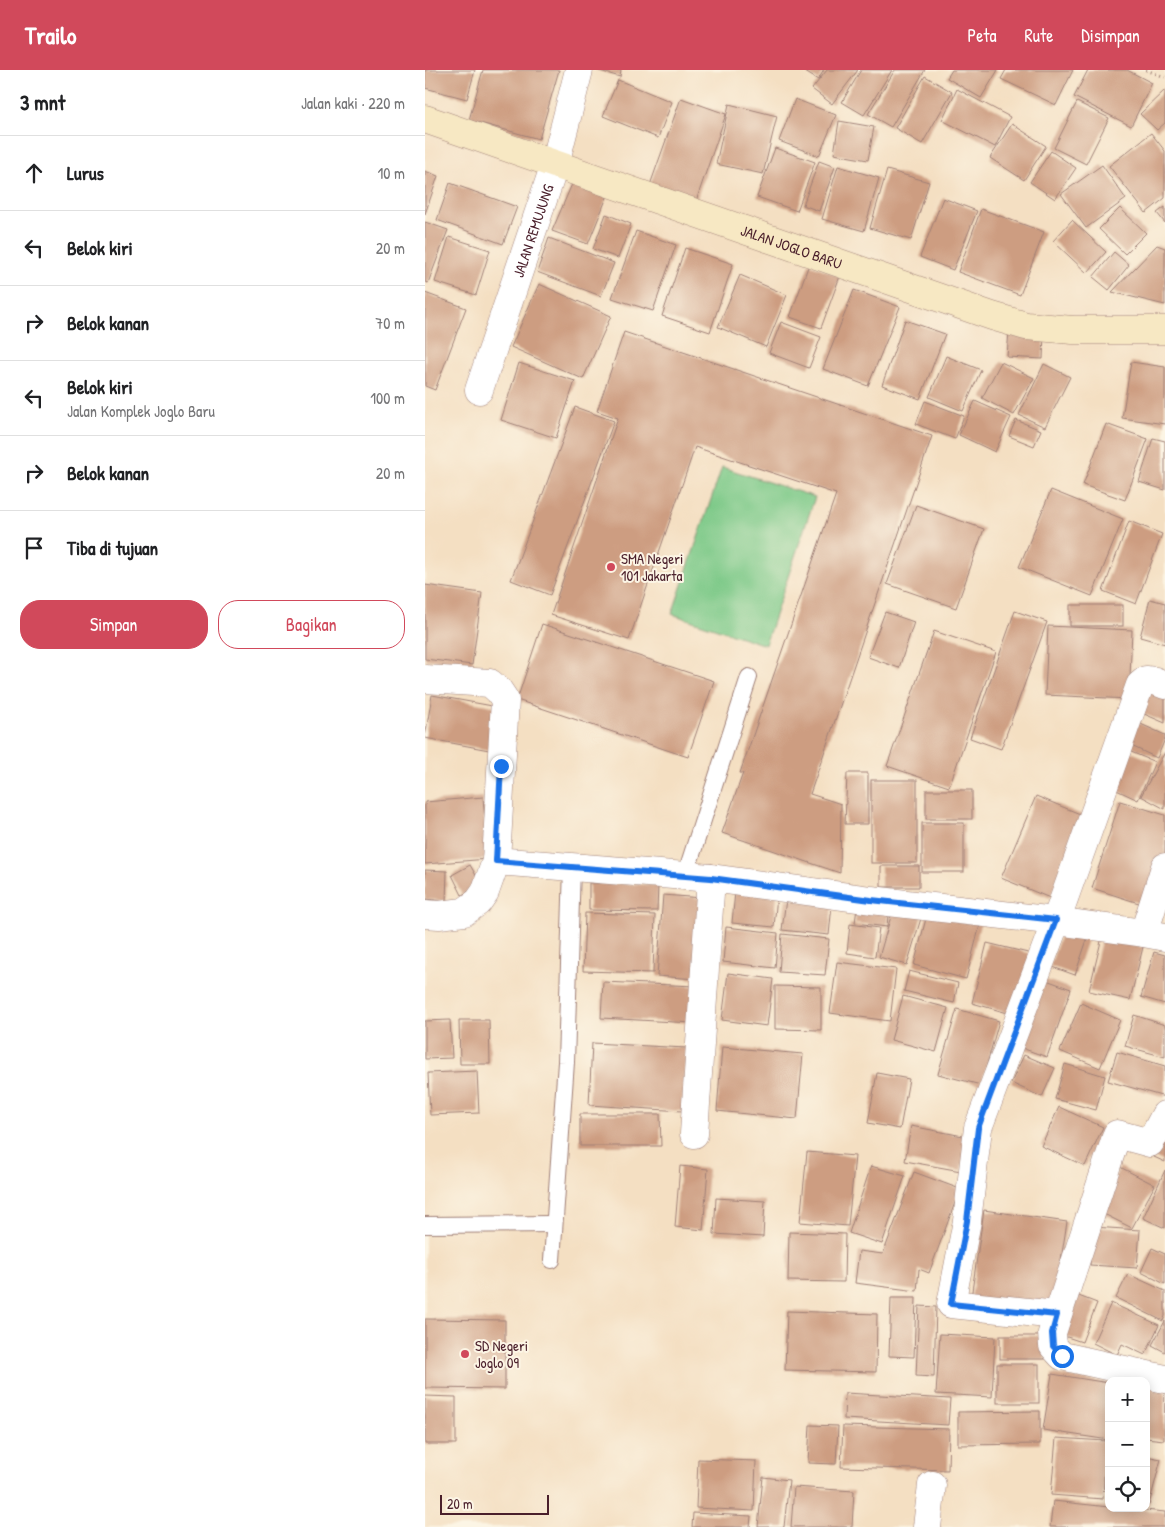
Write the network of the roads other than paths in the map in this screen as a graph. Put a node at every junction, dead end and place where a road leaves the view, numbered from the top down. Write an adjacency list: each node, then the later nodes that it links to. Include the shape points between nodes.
1 (579, 70): 3 (street, JALAN REMUJUNG)
2 (425, 119): 3 (street, JALAN JOGLO BARU)
3 (555, 164): 4 (street, JALAN JOGLO BARU, via 1026,326 1073,330); 5 (street, JALAN REMUJUNG)
4 (1165, 330)
5 (479, 390)
6 (749, 677): 12 (lane)
7 (425, 678): 9 (street, via 490,683 505,700)
8 (1165, 685): 14 (street, via 1146,680 1140,685)
9 (496, 861): 10 (street); 13 (street, via 478,902 464,912)
10 (572, 867): 12 (street); 18 (lane, via 566,1062)
11 (1165, 867): 15 (street)
12 (698, 877): 14 (street); 17 (street)
13 (425, 914)
14 (1056, 920): 15 (street); 21 (street, via 978,1128 967,1221 951,1304)
15 (1155, 935)
16 (1165, 1115): 21 (street, via 1150,1143 1117,1134)
17 (695, 1134)
18 (554, 1224): 19 (lane); 20 (lane)
19 (425, 1225)
20 (552, 1260)
21 (1057, 1315): 22 (street, via 1052,1333 1053,1346 1062,1356)
22 (1165, 1379)
23 (933, 1485): 24 (street)
24 (927, 1527)

